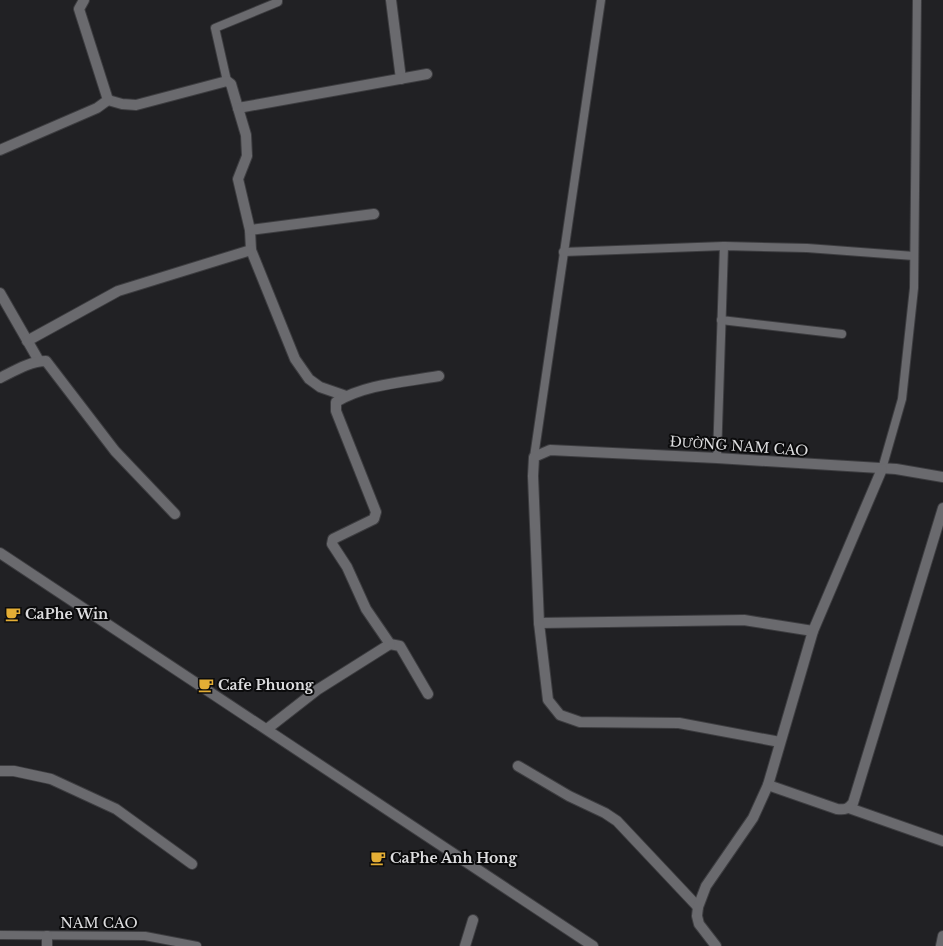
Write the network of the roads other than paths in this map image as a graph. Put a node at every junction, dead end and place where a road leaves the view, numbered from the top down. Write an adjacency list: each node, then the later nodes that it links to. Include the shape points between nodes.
1 (84, 0): 9 (street, via 79,9)
2 (278, 0): 8 (lane, via 216,28)
3 (391, 0): 7 (street)
4 (601, 0): 16 (lane)
5 (917, 0): 17 (lane)
6 (427, 74): 7 (street)
7 (400, 79): 10 (street)
8 (227, 81): 9 (street, via 136,105); 10 (street, via 231,84)
9 (108, 100): 11 (street, via 97,108)
10 (238, 108): 13 (street, via 246,135 247,156 238,179)
11 (0, 150)
12 (374, 214): 13 (street)
13 (250, 230): 15 (street)
14 (724, 246): 16 (lane); 17 (lane, via 807,248); 19 (lane)
15 (251, 250): 21 (street, via 118,291); 25 (street, via 295,359 309,379 320,387)
16 (563, 252): 26 (lane)
17 (914, 256): 28 (lane, via 914,288 902,399)
18 (0, 293): 21 (street)
19 (721, 320): 20 (lane); 27 (lane)
20 (842, 334)
21 (27, 341): 22 (street)
22 (39, 361): 24 (street); 31 (street, via 46,361 115,451)
23 (439, 376): 25 (street, via 373,388)
24 (0, 378)
25 (346, 396): 35 (street, via 336,402 336,411 376,512 374,519 333,539 332,544 347,567 366,609)
26 (534, 457): 27 (street, ĐƯỜNG NAM CAO, via 550,450); 33 (street)
27 (717, 458): 28 (street, ĐƯỜNG NAM CAO)
28 (882, 469): 29 (street, ĐƯỜNG NAM CAO); 34 (street)
29 (943, 477)
30 (943, 508): 42 (street, via 853,803)
31 (175, 514)
32 (0, 553): 37 (street)
33 (539, 623): 34 (street, via 744,620); 38 (street, via 548,700 560,715 580,722 679,724)
34 (813, 631): 38 (street)
35 (390, 644): 36 (street, via 400,646); 37 (street, via 316,690)
36 (428, 694)
37 (267, 729): 53 (street)
38 (780, 742): 41 (street)
39 (518, 766): 45 (street, via 617,820)
40 (0, 771): 44 (street, via 14,771 51,779 116,808)
41 (768, 785): 42 (street, via 820,804 844,810); 45 (street, via 753,818 706,886)
42 (849, 808): 43 (street)
43 (943, 841)
44 (192, 864)
45 (698, 907): 54 (street, via 699,924)
46 (473, 920): 52 (street)
47 (0, 935): 48 (lane, NAM CAO)
48 (47, 936): 50 (street); 51 (lane, NAM CAO, via 145,936)
49 (943, 936): 55 (street)
50 (47, 946)
51 (197, 946)
52 (465, 946)
53 (593, 946)
54 (716, 946)
55 (941, 946)

